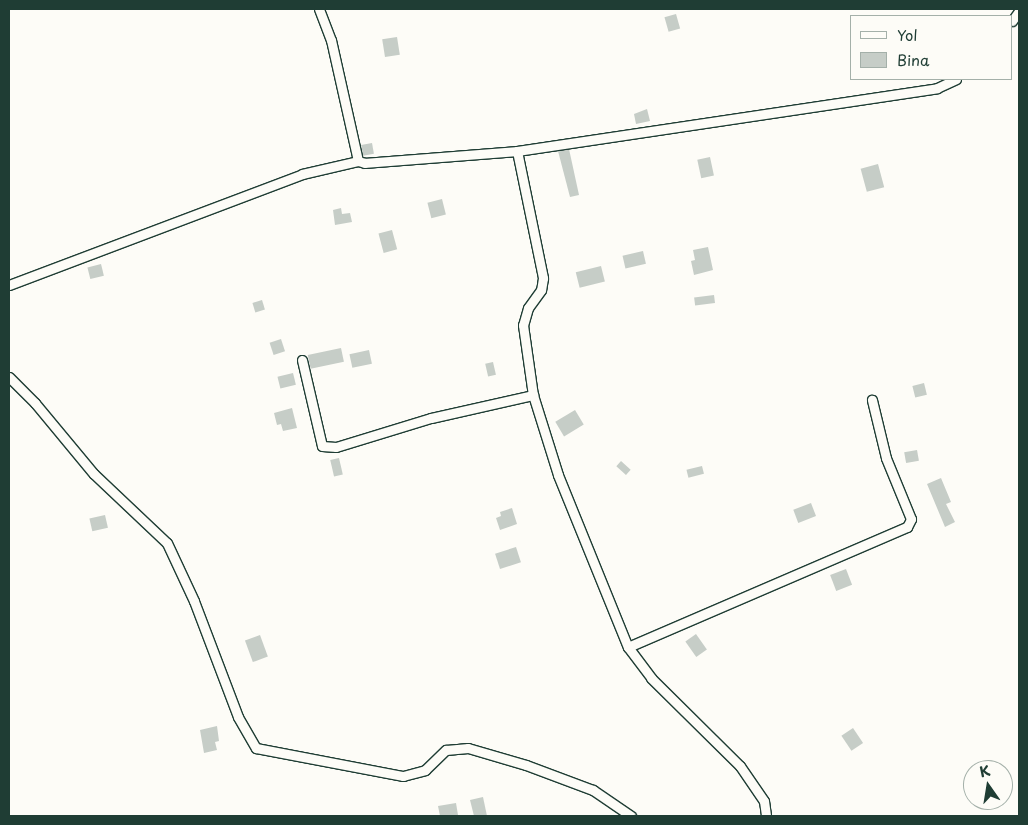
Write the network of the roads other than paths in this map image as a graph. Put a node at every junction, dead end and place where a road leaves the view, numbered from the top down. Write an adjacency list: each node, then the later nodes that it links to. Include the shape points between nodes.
1 (319, 9): 4 (street, via 331,40)
2 (954, 80): 3 (street, via 936,88)
3 (516, 151): 4 (street); 8 (street, via 543,278 541,290 528,308 523,325)
4 (358, 161): 5 (street, via 302,174)
5 (9, 285)
6 (302, 360): 8 (street, via 322,446 336,447 431,418)
7 (9, 377): 11 (street, via 94,474 168,543 238,717 256,748 403,776 425,770 446,750 468,748 526,765 592,790)
8 (533, 395): 10 (street, via 558,475)
9 (872, 400): 10 (street, via 886,458 911,519 908,527)
10 (628, 647): 12 (street, via 651,678 740,766 764,801)
11 (631, 816)
12 (766, 816)

